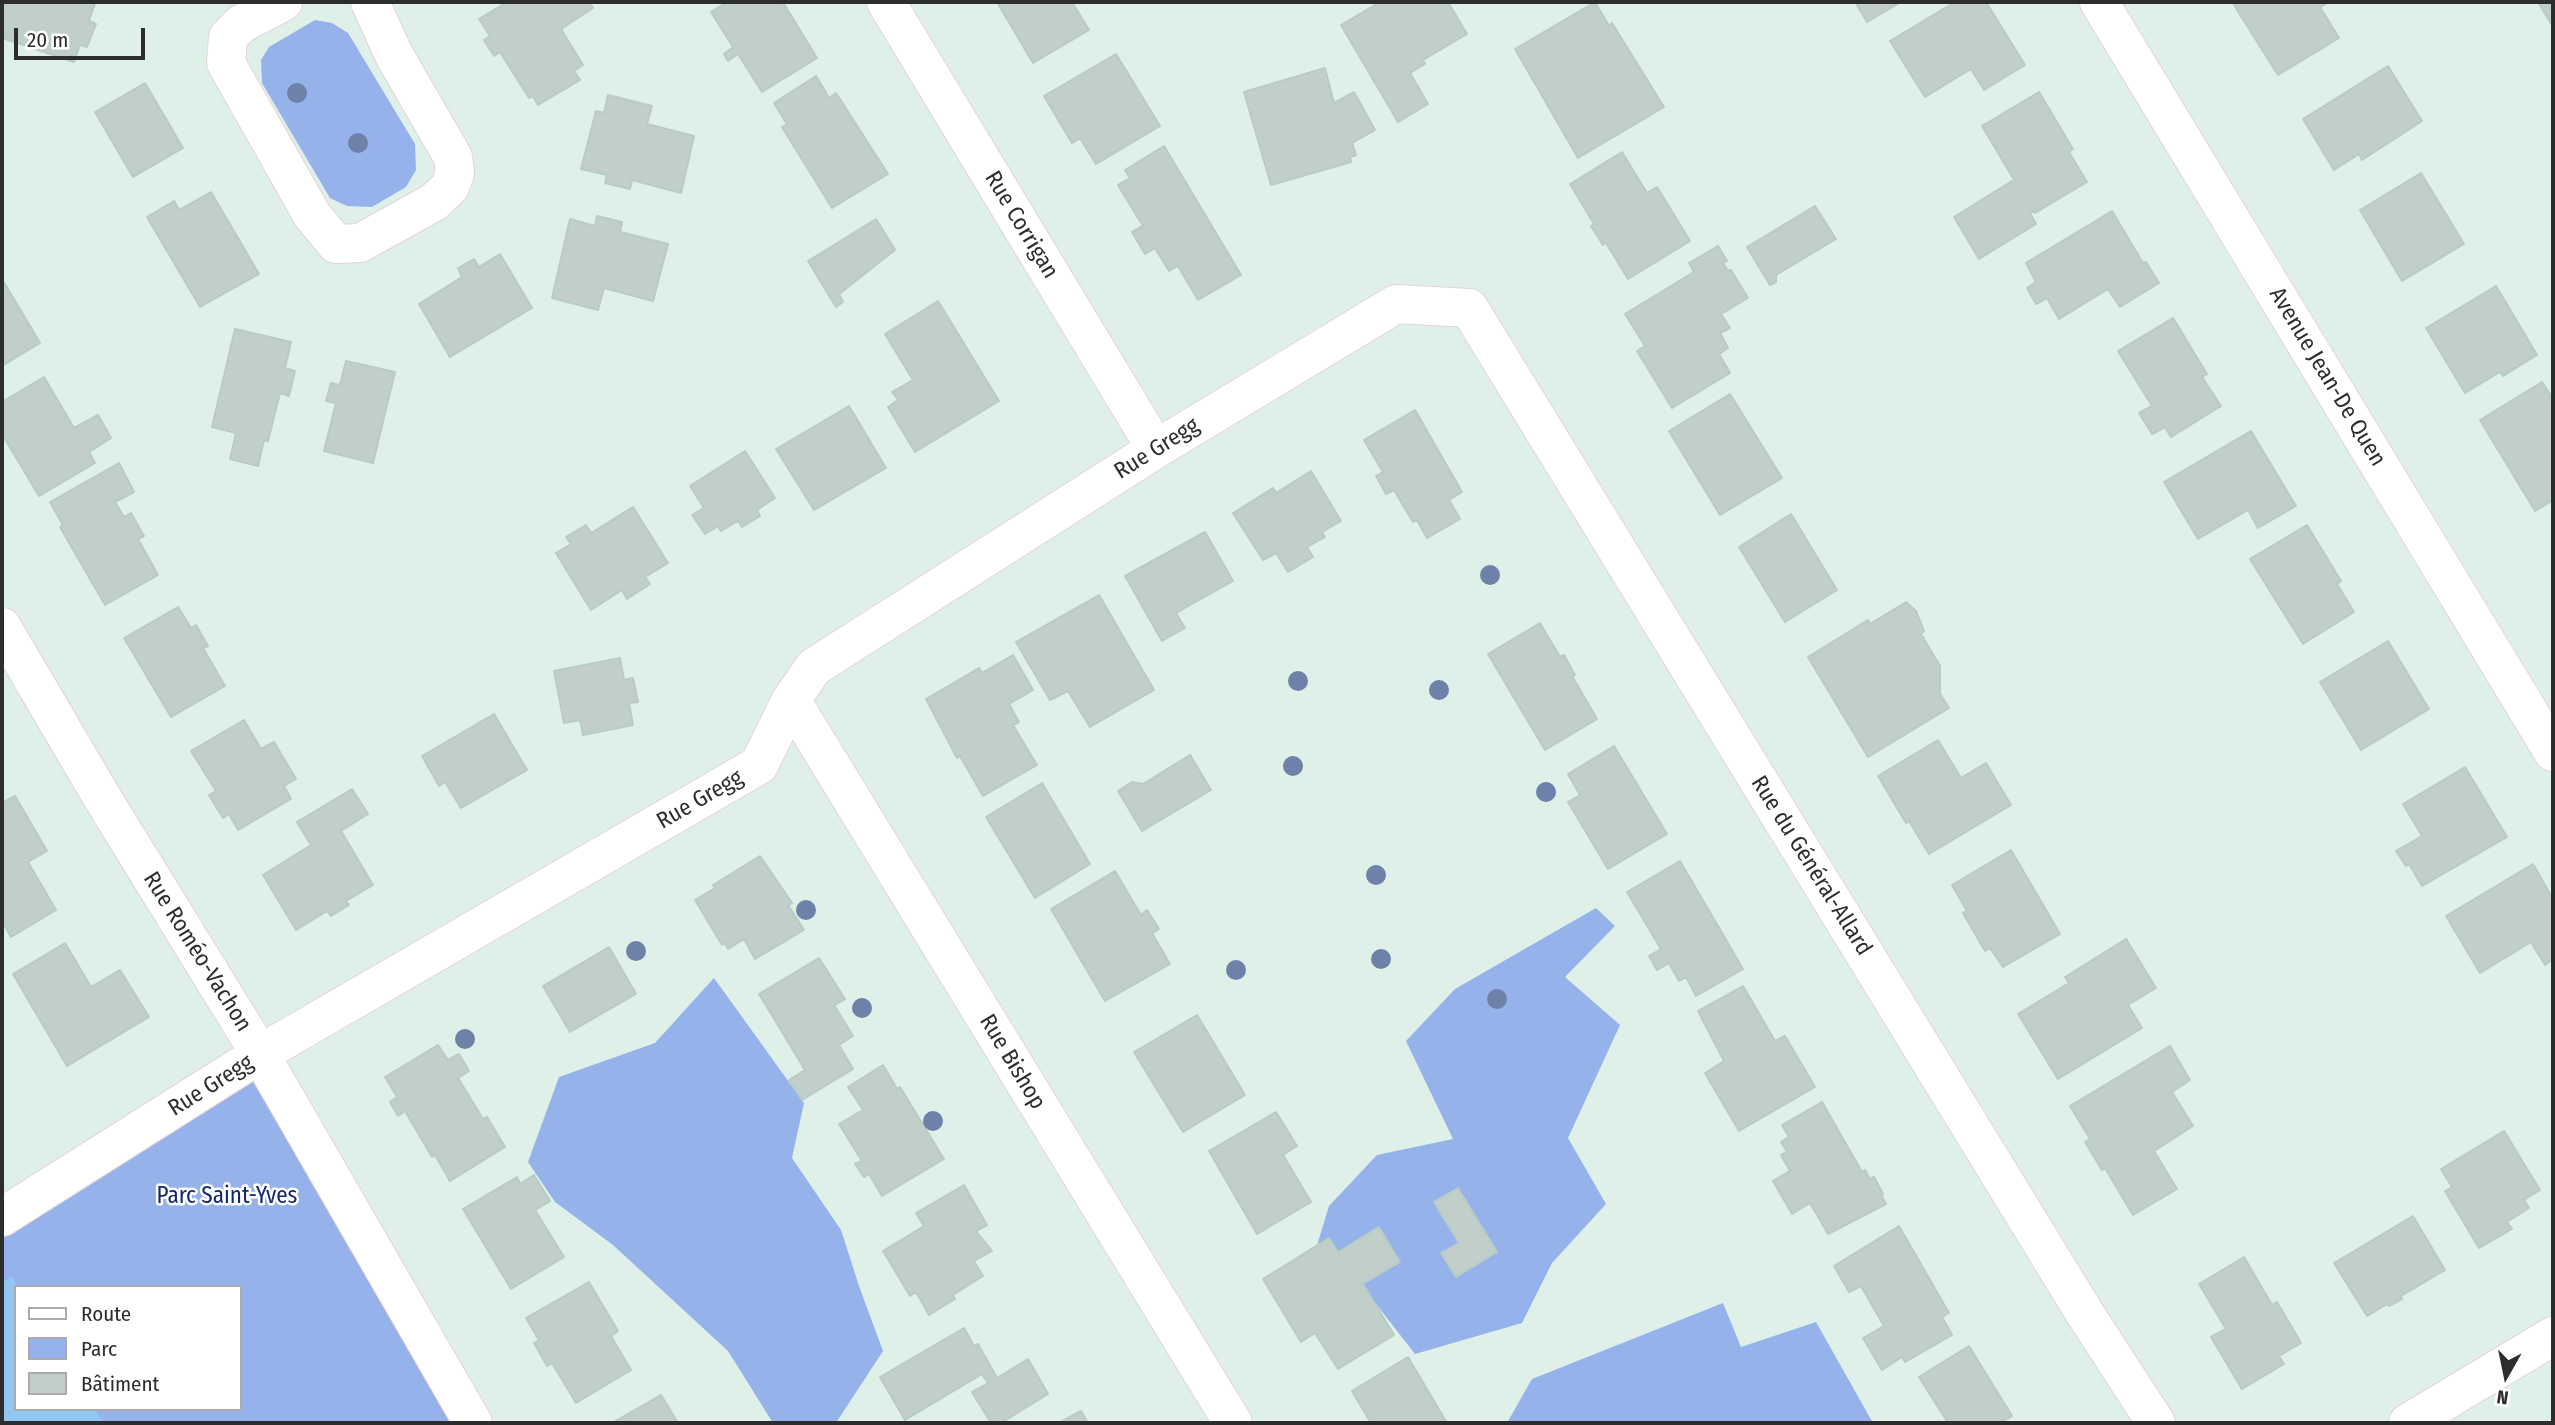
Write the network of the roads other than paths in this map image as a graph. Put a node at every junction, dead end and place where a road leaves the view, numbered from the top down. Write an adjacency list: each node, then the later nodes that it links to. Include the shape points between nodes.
1 (283, 2): 2 (street, via 241,24 228,37 226,63 312,215 336,244 360,243 434,202 450,187 456,173 453,157 394,55)
2 (370, 2)
3 (886, 2): 6 (street, Rue Corrigan)
4 (2099, 2): 9 (street, Avenue Jean-De Quen)
5 (1469, 308): 6 (street, Rue Gregg, via 1396,304); 15 (street, Rue du Général-Allard)
6 (1156, 449): 8 (street, Rue Gregg, via 814,667)
7 (2, 627): 10 (street, Rue Roméo-Vachon)
8 (791, 700): 10 (street, Rue Gregg, via 759,765); 14 (street, Rue Bishop)
9 (2552, 746)
10 (260, 1054): 11 (street, Rue Gregg); 13 (street, Rue Roméo-Vachon)
11 (2, 1217)
12 (2553, 1336): 16 (street)
13 (473, 1423)
14 (1233, 1423)
15 (2156, 1423)
16 (2408, 1423)

